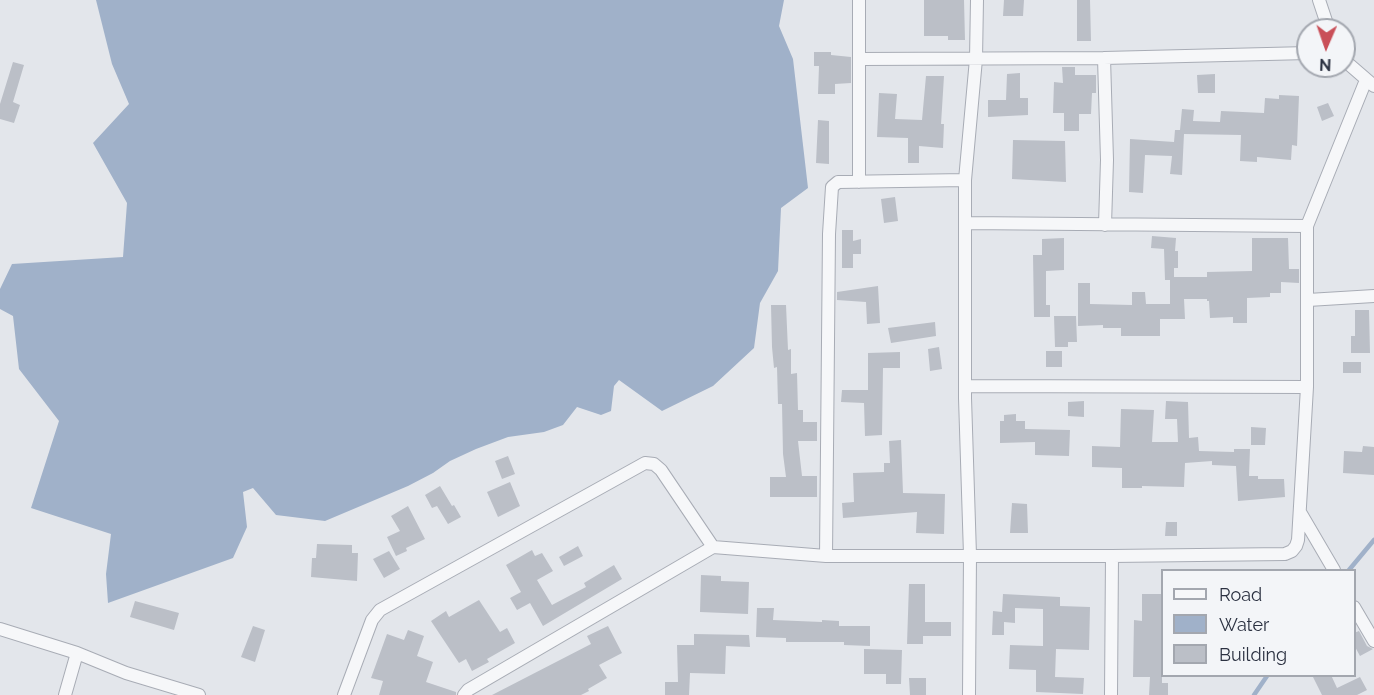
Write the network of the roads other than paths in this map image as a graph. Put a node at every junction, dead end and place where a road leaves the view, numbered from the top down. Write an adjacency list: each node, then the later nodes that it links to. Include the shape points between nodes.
1 (859, 0): 7 (street)
2 (977, 0): 8 (street)
3 (1319, 0): 4 (street)
4 (1325, 18)
5 (1296, 53): 6 (street)
6 (1104, 57): 8 (street); 14 (street)
7 (860, 59): 8 (street); 12 (street)
8 (976, 59): 11 (street)
9 (1356, 71): 10 (street)
10 (1370, 83): 15 (street)
11 (965, 180): 12 (street); 13 (street)
12 (859, 182): 23 (street, via 838,182 831,192)
13 (965, 223): 14 (street); 18 (street)
14 (1105, 225): 15 (street)
15 (1307, 226): 17 (street)
16 (1374, 296): 17 (street)
17 (1308, 300): 19 (street)
18 (965, 386): 19 (street); 22 (street)
19 (1307, 387): 20 (street)
20 (1299, 511): 24 (street, via 1296,546 1285,554); 25 (street)
21 (713, 547): 23 (street); 32 (street, via 661,470 645,463 380,610 372,620); 33 (street)
22 (970, 555): 23 (street); 24 (street); 34 (street)
23 (825, 556)
24 (1112, 556): 35 (street)
25 (1333, 569)
26 (1356, 610): 28 (street)
27 (0, 629): 29 (street)
28 (1374, 641)
29 (78, 653): 30 (street); 31 (street, via 126,673)
30 (65, 695)
31 (199, 695)
32 (344, 695)
33 (464, 695)
34 (969, 695)
35 (1111, 695)

